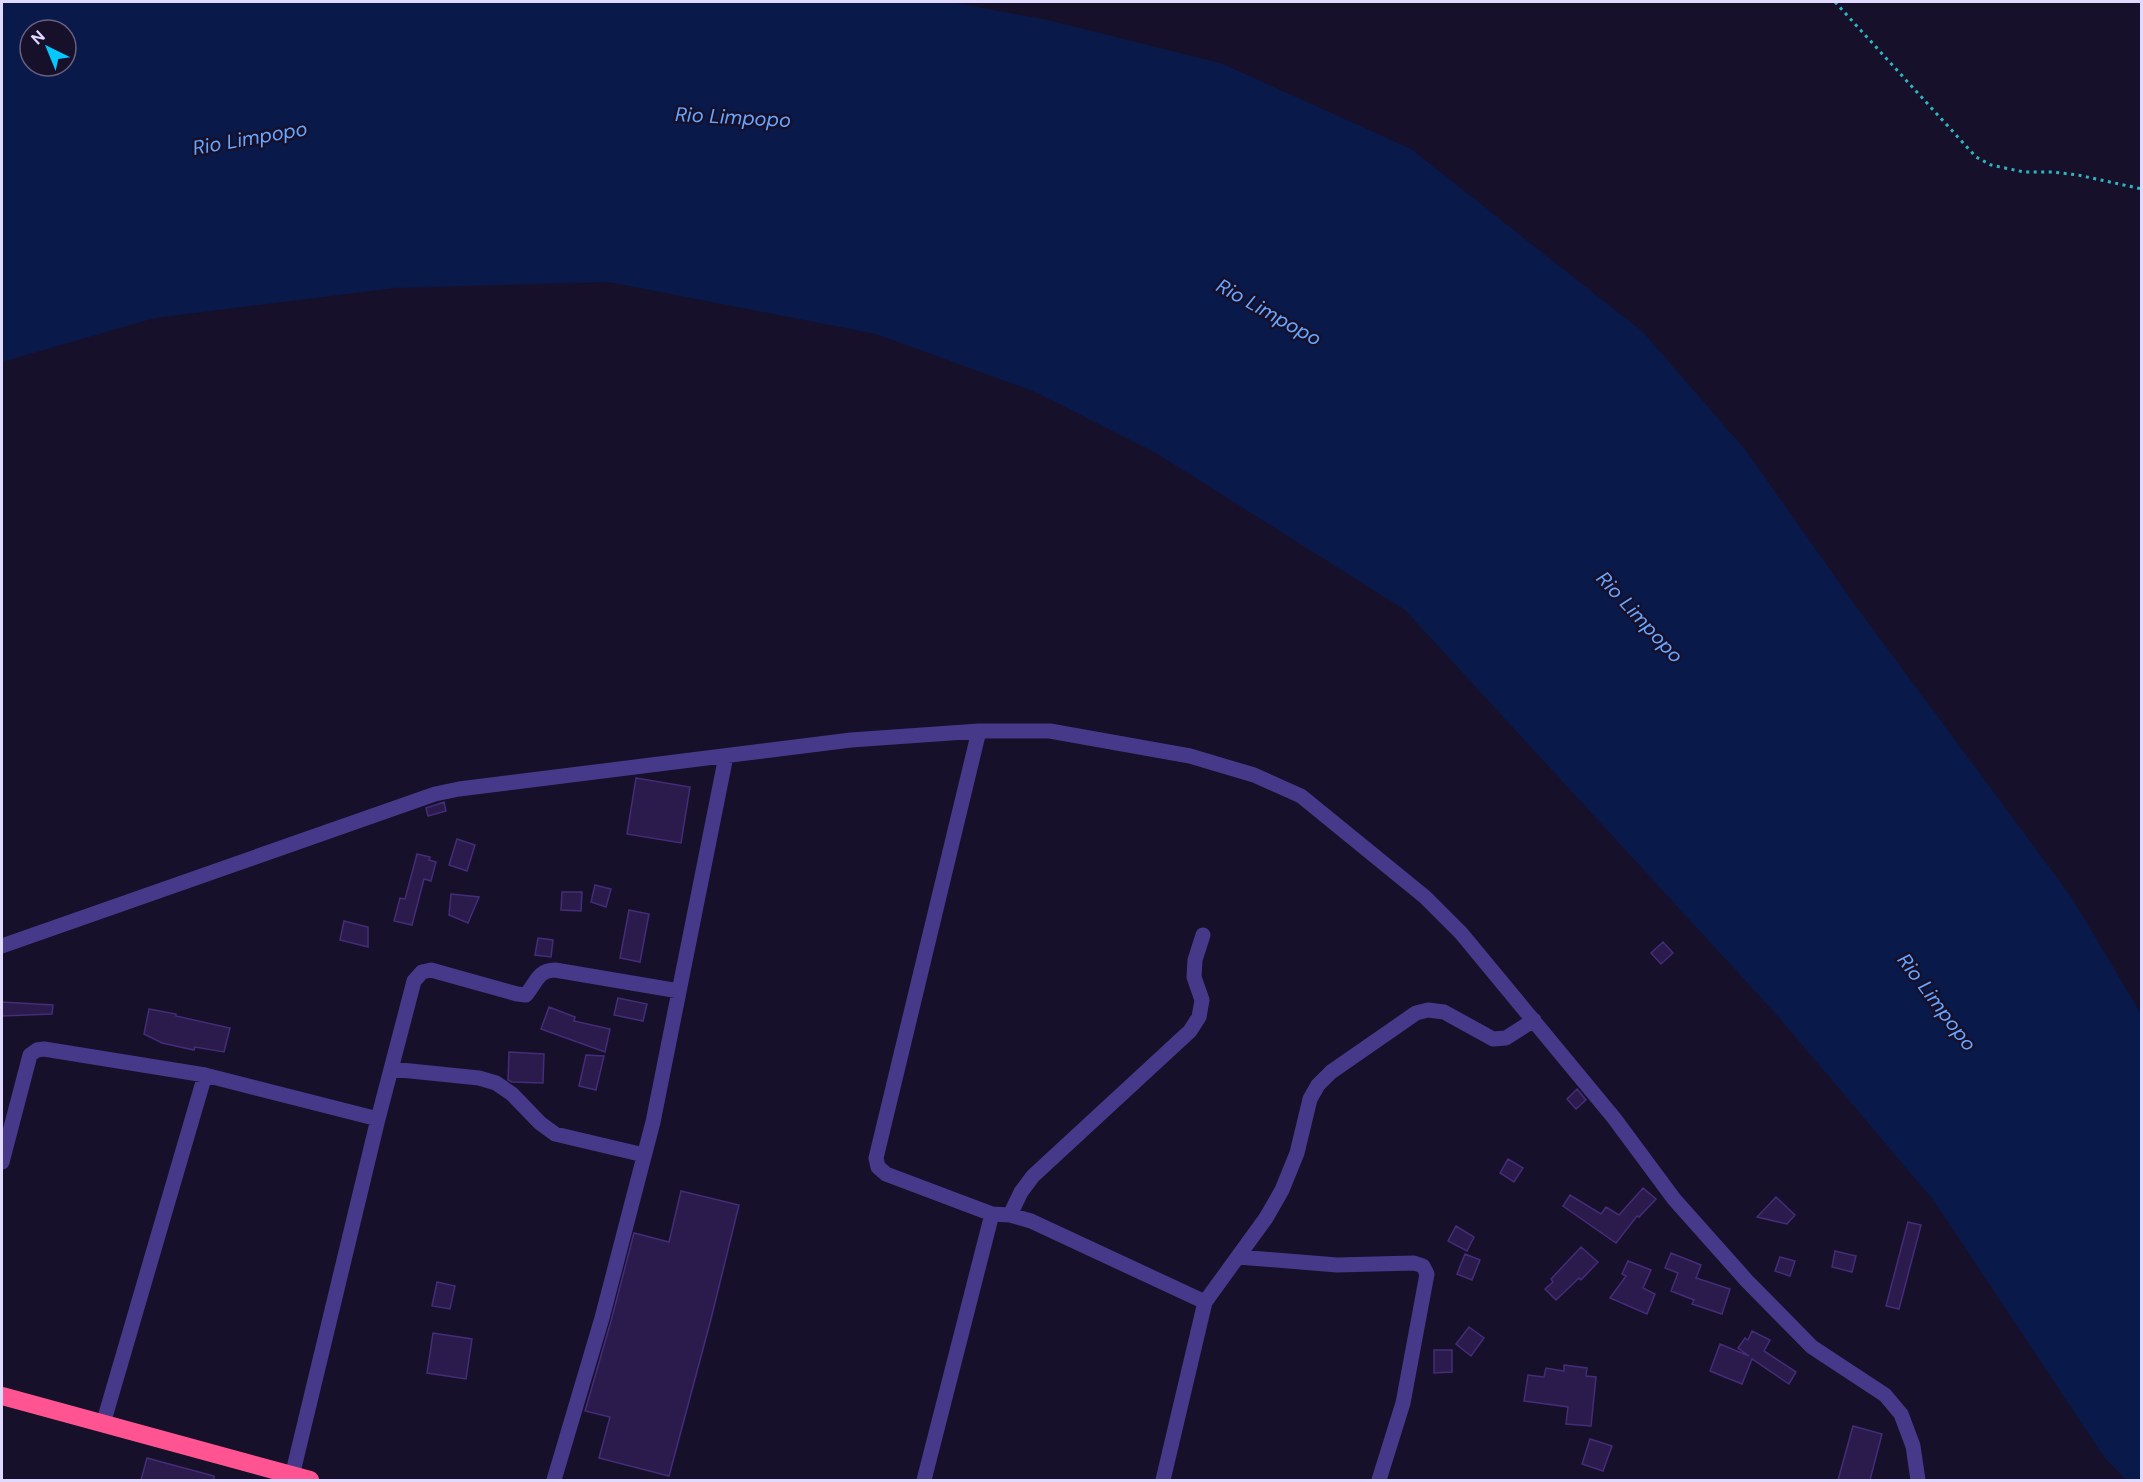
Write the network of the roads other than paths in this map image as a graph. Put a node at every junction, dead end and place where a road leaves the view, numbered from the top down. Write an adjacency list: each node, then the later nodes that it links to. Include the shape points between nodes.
1 (979, 731): 2 (street, via 851,740); 6 (street, via 1050,731 1190,756 1254,775 1301,796 1425,897 1461,933); 12 (street, via 876,1158 878,1167 886,1174)
2 (726, 756): 4 (street, via 435,794); 5 (street)
3 (1203, 935): 13 (street, via 1194,977 1202,1000 1199,1017 1190,1031 1033,1176)
4 (2, 946)
5 (679, 991): 7 (street, via 555,969 540,974 526,995 430,970 422,972 414,981); 10 (street)
6 (1534, 1020): 14 (street, via 1506,1038 1493,1039 1444,1012 1416,1013 1332,1072 1310,1099 1297,1153 1282,1190); 23 (street, via 1674,1199 1747,1281 1812,1347 1886,1395 1901,1414 1913,1446)
7 (391, 1069): 9 (street); 10 (street, via 496,1083 555,1134)
8 (205, 1075): 9 (street); 11 (street, via 37,1050 30,1055); 17 (street)
9 (378, 1119): 18 (street)
10 (644, 1155): 19 (street, via 602,1318)
11 (2, 1162)
12 (992, 1214): 13 (street); 20 (street)
13 (1010, 1215): 15 (street, via 1031,1221)
14 (1238, 1257): 15 (street); 22 (street, via 1423,1266 1427,1274 1403,1403)
15 (1205, 1302): 21 (street)
16 (2, 1396): 17 (highway)
17 (103, 1424): 18 (highway)
18 (301, 1478)
19 (554, 1480)
20 (924, 1480)
21 (1163, 1480)
22 (1379, 1480)
23 (1918, 1480)

